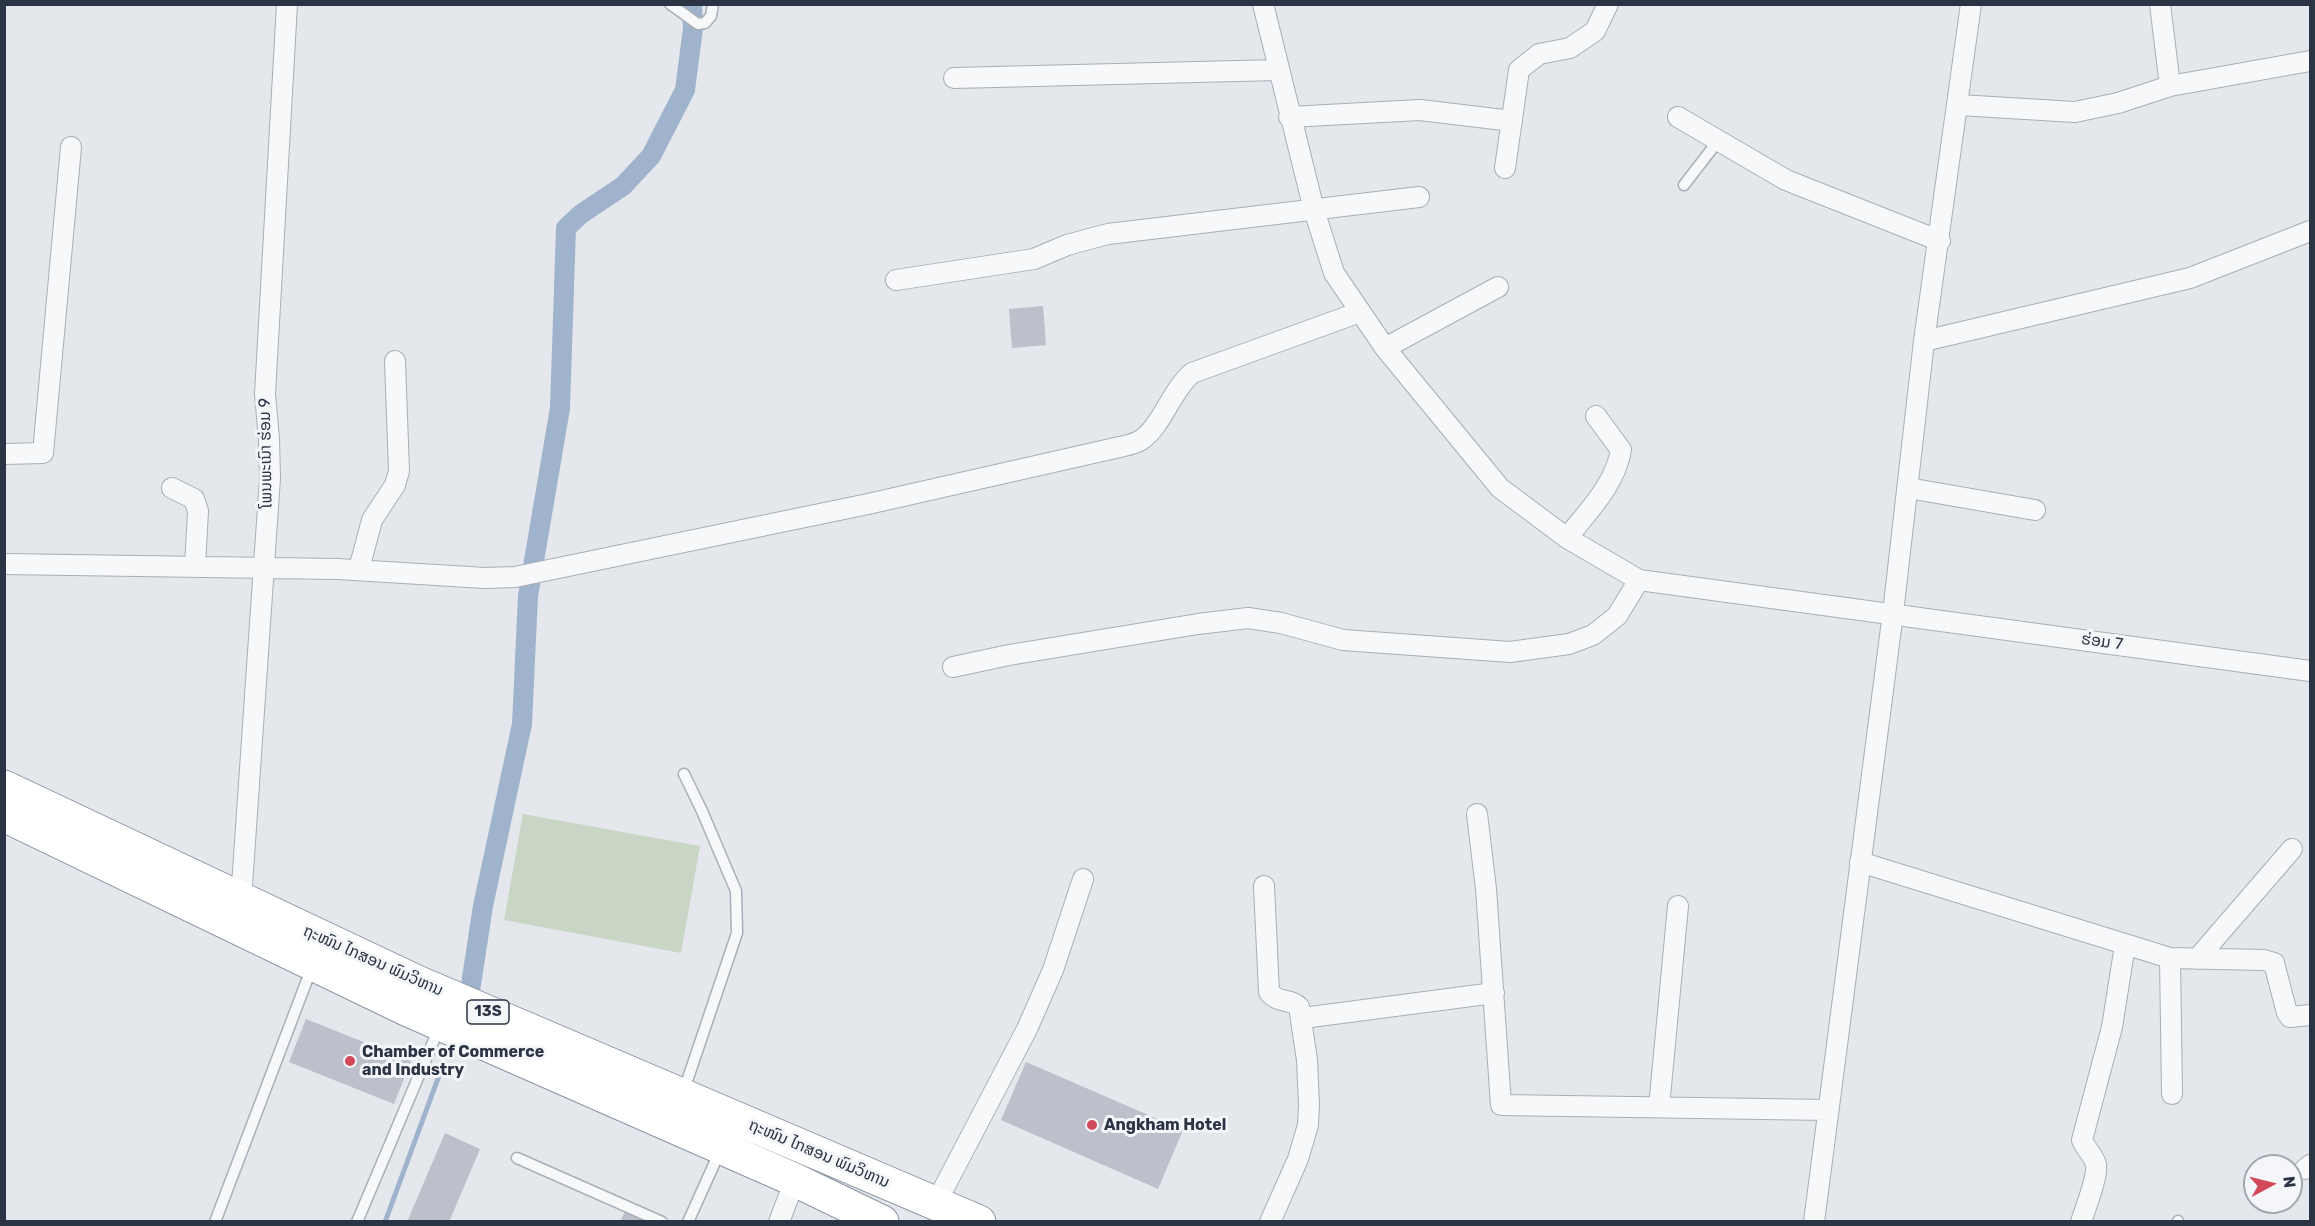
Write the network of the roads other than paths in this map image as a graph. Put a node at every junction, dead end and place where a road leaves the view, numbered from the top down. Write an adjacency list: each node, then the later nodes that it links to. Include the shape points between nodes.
1 (287, 4): 38 (street, ໂພນພະເນົາ ຮ່ອມ 9, via 265,394 270,478)
2 (713, 4): 7 (lane, via 711,16 698,24)
3 (1263, 4): 9 (street)
4 (1608, 4): 15 (street, via 1595,31 1570,48 1539,54 1519,70)
5 (1971, 4): 12 (street)
6 (2160, 4): 11 (street)
7 (674, 7)
8 (2310, 61): 11 (street)
9 (1278, 70): 10 (street); 13 (street)
10 (954, 78)
11 (2170, 86): 12 (street, via 2075,112)
12 (1959, 105): 23 (street)
13 (1289, 117): 15 (street, via 1420,110); 21 (street)
14 (1678, 117): 16 (street)
15 (1512, 121): 18 (street)
16 (1718, 141): 19 (lane); 23 (street, via 1786,180)
17 (71, 147): 31 (street, via 43,453)
18 (1505, 168)
19 (1684, 185)
20 (1419, 196): 21 (street)
21 (1314, 210): 24 (street, via 1108,234 1034,259); 26 (street, via 1334,273)
22 (2310, 231): 27 (street, via 2190,278)
23 (1940, 241): 27 (street)
24 (896, 280)
25 (1498, 287): 28 (street)
26 (1360, 312): 28 (street); 39 (street, via 1192,373 1180,383 1150,432 1140,441 1124,446 515,577)
27 (1924, 340): 33 (street)
28 (1385, 348): 35 (street, via 1500,488)
29 (395, 361): 39 (street, via 399,471 395,485 372,520)
30 (1596, 416): 35 (street, via 1622,450 1619,463 1612,480)
31 (4, 454)
32 (172, 488): 37 (street, via 194,500 198,511)
33 (1908, 488): 34 (street); 41 (street)
34 (2035, 510)
35 (1567, 538): 40 (street)
36 (4, 564): 37 (street)
37 (195, 567): 38 (street)
38 (265, 568): 39 (street); 52 (street, ໂພນພະເນົາ ຮ່ອມ 9)
39 (359, 569)
40 (1639, 580): 41 (street, ຮ່ອມ 7); 42 (street, via 1617,616 1593,636 1569,644 1510,652 1343,640 1248,618 1010,655)
41 (1893, 613): 43 (street, ຮ່ອມ 7); 49 (street)
42 (953, 668)
43 (2310, 671)
44 (684, 774): 63 (lane, via 736,891 737,933)
45 (4, 788): 52 (highway, ຖະໜົນ ໄກສອນ ພົມວິຫານ / 13S)
46 (1477, 814): 58 (street)
47 (4, 815): 57 (highway, ຖະໜົນ ໄກສອນ ພົມວິຫານ / 13S)
48 (2292, 849): 56 (street)
49 (1860, 862): 54 (street); 65 (street)
50 (1083, 879): 70 (street, via 1053,970 1027,1029)
51 (1264, 886): 60 (street, via 1269,992 1280,1001 1298,1004)
52 (241, 900): 63 (highway, ຖະໜົນ ໄກສອນ ພົມວິຫານ / 13S, via 417,982)
53 (1678, 906): 64 (street)
54 (2125, 945): 55 (street); 80 (street, via 2112,1027 2082,1140 2097,1168)
55 (2169, 958): 56 (street); 62 (street)
56 (2197, 959): 59 (street, via 2274,963 2287,1013 2290,1017)
57 (313, 964): 61 (highway, ຖະໜົນ ໄກສອນ ພົມວິຫານ / 13S); 72 (lane)
58 (1494, 993): 60 (street); 64 (street, via 1502,1105)
59 (2310, 1015)
60 (1303, 1018): 78 (street, via 1308,1125 1298,1159)
61 (441, 1025): 66 (highway, ຖະໜົນ ໄກສອນ ພົມວິຫານ / 13S); 73 (lane)
62 (2172, 1094)
63 (682, 1095): 69 (highway, ຖະໜົນ ໄກສອນ ພົມວິຫານ / 13S)
64 (1659, 1107): 65 (street)
65 (1828, 1110): 79 (street)
66 (722, 1148): 68 (highway, ຖະໜົນ ໄກສອນ ພົມວິຫານ / 13S); 75 (lane)
67 (517, 1158): 74 (lane)
68 (795, 1180): 71 (highway, ຖະໜົນ ໄກສອນ ພົມວິຫານ / 13S); 76 (street)
69 (891, 1184): 70 (highway, ຖະໜົນ ໄກສອນ ພົມວິຫານ / 13S); 71 (highway)
70 (936, 1203): 77 (highway, ຖະໜົນ ໄກສອນ ພົມວິຫານ / 13S)
71 (879, 1220)
72 (215, 1221)
73 (357, 1221)
74 (662, 1221)
75 (688, 1221)
76 (779, 1221)
77 (979, 1221)
78 (1270, 1221)
79 (1814, 1221)
80 (2081, 1221)

